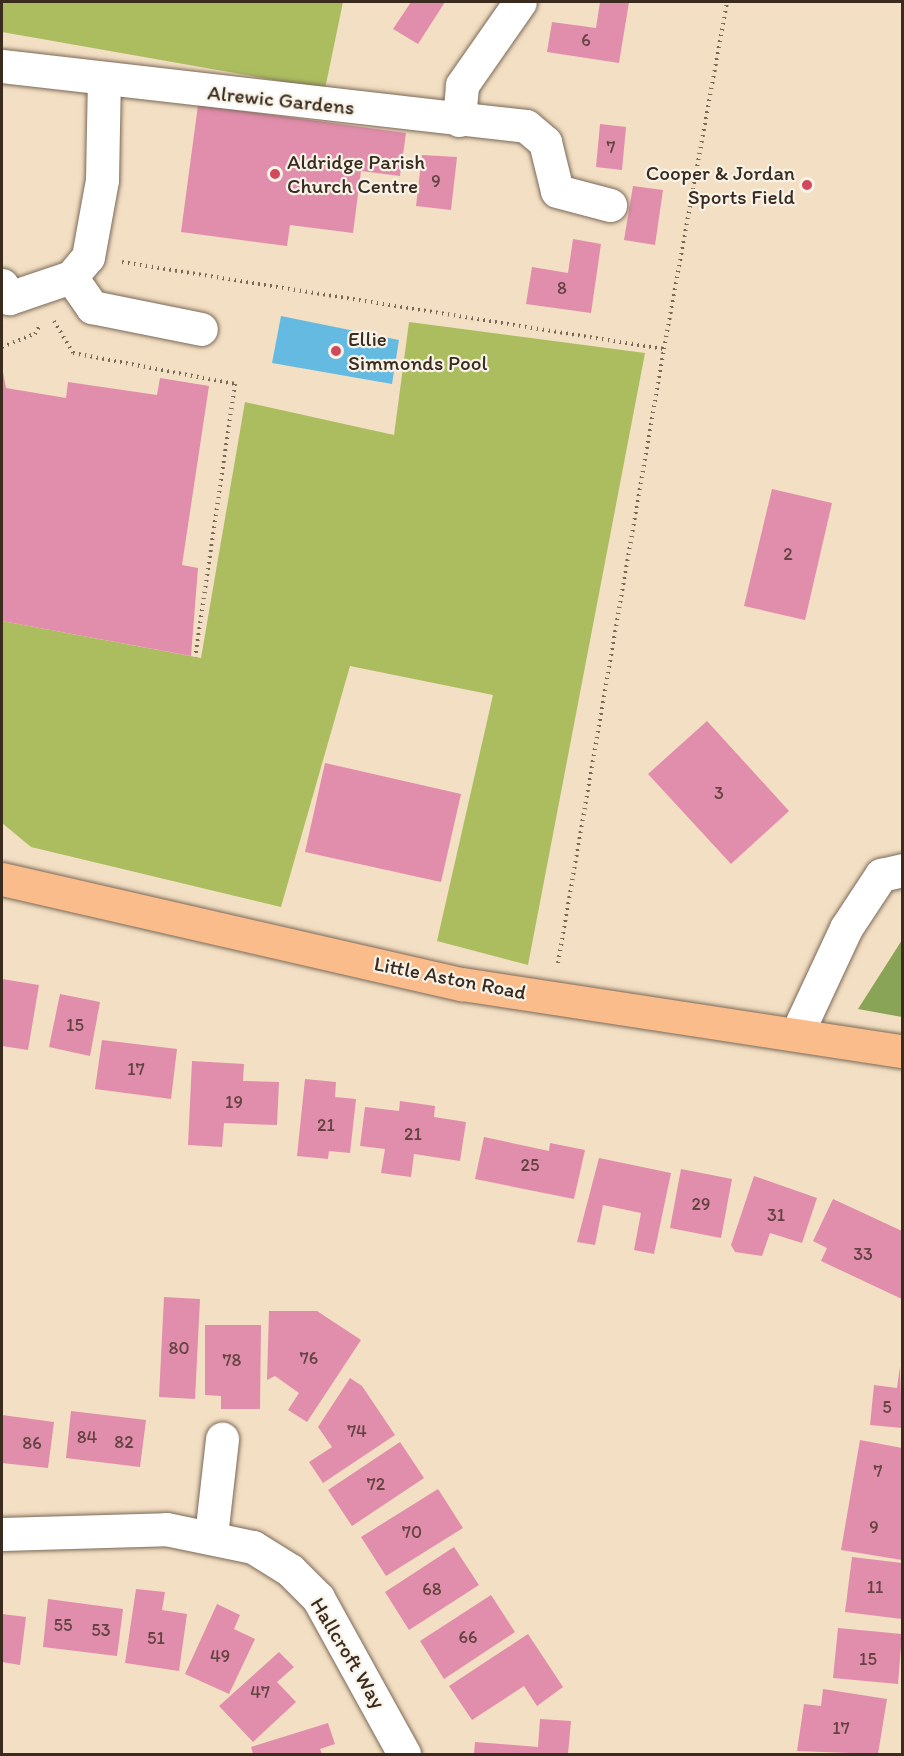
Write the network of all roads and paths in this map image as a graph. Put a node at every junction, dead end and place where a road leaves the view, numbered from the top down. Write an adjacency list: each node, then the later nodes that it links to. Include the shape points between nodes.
1 (520, 2): 5 (street, via 462,85)
2 (727, 2): 14 (path)
3 (2, 66): 4 (street, Alrewic Gardens)
4 (104, 79): 5 (street, Alrewic Gardens); 7 (street, via 102,180)
5 (459, 120): 6 (street, Alrewic Gardens, via 526,126 545,142 557,191)
6 (610, 206)
7 (93, 236): 8 (street, via 88,257); 14 (path, via 126,266)
8 (71, 277): 9 (street, via 9,298); 12 (street, via 92,307)
9 (2, 285)
10 (48, 312): 15 (path, via 73,353 235,384)
11 (44, 319): 13 (path, via 35,334)
12 (201, 329)
13 (2, 347)
14 (664, 349): 18 (path)
15 (195, 657)
16 (903, 870): 19 (street, via 881,875 846,928)
17 (2, 879): 18 (main road, Little Aston Road, via 462,984)
18 (552, 997): 19 (main road, Little Aston Road)
19 (798, 1031): 20 (main road, Little Aston Road)
20 (903, 1051)
21 (222, 1439): 23 (street)
22 (2, 1534): 23 (street, Hallcroft Way, via 166,1529)
23 (211, 1536): 24 (street, Hallcroft Way, via 253,1547 290,1570 318,1598)
24 (404, 1755)

